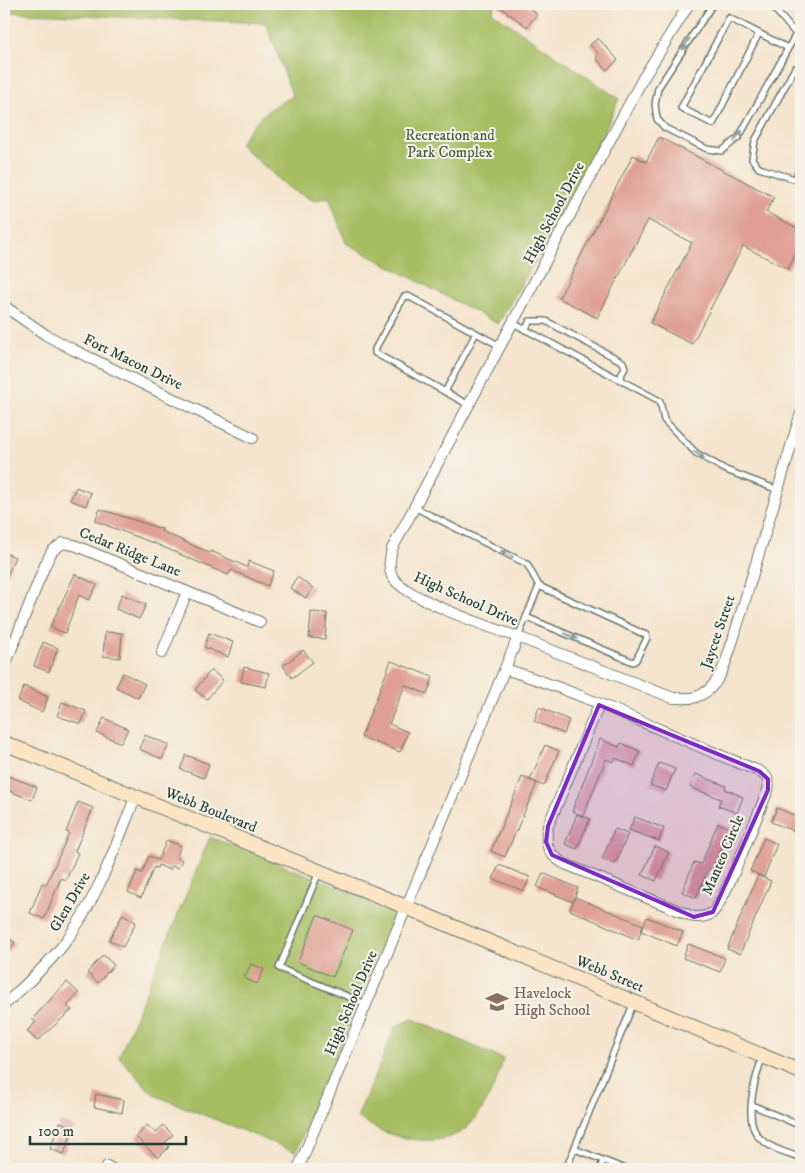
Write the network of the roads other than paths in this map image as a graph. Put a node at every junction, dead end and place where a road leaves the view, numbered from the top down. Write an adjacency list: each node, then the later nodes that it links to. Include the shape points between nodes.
1 (713, 4): 7 (lane, one-way to 7, via 658,88 657,119 665,128 707,149 722,151 739,137)
2 (770, 4): 6 (lane)
3 (683, 6): 12 (street, High School Drive)
4 (801, 30): 6 (lane)
5 (759, 33): 5 (lane, via 729,18 681,108 713,124); 7 (lane)
6 (796, 34): 7 (lane)
7 (788, 48)
8 (801, 66): 10 (lane, via 795,68 755,141 752,159 759,168)
9 (801, 166): 10 (lane)
10 (798, 180)
11 (4, 306): 20 (street, Fort Macon Drive, via 72,349)
12 (513, 323): 13 (lane); 15 (street, High School Drive)
13 (525, 330): 16 (lane); 16 (lane, via 530,321 546,321 623,362 625,368)
14 (476, 333): 15 (lane); 17 (lane); 17 (lane, via 408,296 404,297 375,349 375,353)
15 (500, 347): 18 (street, High School Drive)
16 (619, 379): 21 (lane, one-way to 21, via 660,401 664,420 680,439 710,462)
17 (445, 392): 18 (lane)
18 (469, 405): 22 (street, High School Drive)
19 (801, 414): 21 (street, Jaycee Street)
20 (253, 438)
21 (778, 490): 27 (street, Jaycee Street, via 720,676 710,689 696,697 673,698)
22 (414, 507): 23 (lane, one-way to 22, via 527,564); 27 (street, High School Drive, via 392,549 389,567 396,582 409,593)
23 (540, 586): 25 (lane); 25 (lane, one-way to 23, via 633,662 647,638)
24 (187, 592): 26 (street, Cedar Ridge Lane); 28 (street); 29 (street, Cedar Ridge Lane, via 63,543 50,554)
25 (526, 617): 27 (lane)
26 (260, 622)
27 (518, 637): 30 (street, High School Drive)
28 (162, 653)
29 (4, 668)
30 (505, 669): 31 (street, Manteo Circle); 35 (street, High School Drive)
31 (599, 705): 31 (street, Manteo Circle, via 548,826 548,849 565,864 694,917 704,917 713,912 724,894 768,790 768,778 759,771)
32 (4, 743): 33 (street, Webb Boulevard)
33 (136, 796): 34 (street, Webb Boulevard); 38 (street, Glen Drive, via 102,877 75,928 52,959)
34 (319, 871): 35 (street, Webb Boulevard); 37 (lane, via 279,968)
35 (407, 907): 36 (street, Webb Street); 37 (street, High School Drive)
36 (634, 1002): 39 (street, Webb Street); 43 (lane)
37 (367, 1004): 46 (street, High School Drive)
38 (4, 1005)
39 (763, 1055): 40 (street, Webb Street); 41 (lane, via 753,1084)
40 (801, 1072)
41 (752, 1105): 42 (lane); 44 (lane, via 752,1126 757,1136 763,1142)
42 (801, 1126)
43 (575, 1149): 45 (lane); 47 (lane)
44 (801, 1158)
45 (603, 1161): 48 (lane); 49 (lane)
46 (298, 1169)
47 (566, 1169)
48 (600, 1169)
49 (625, 1169)

